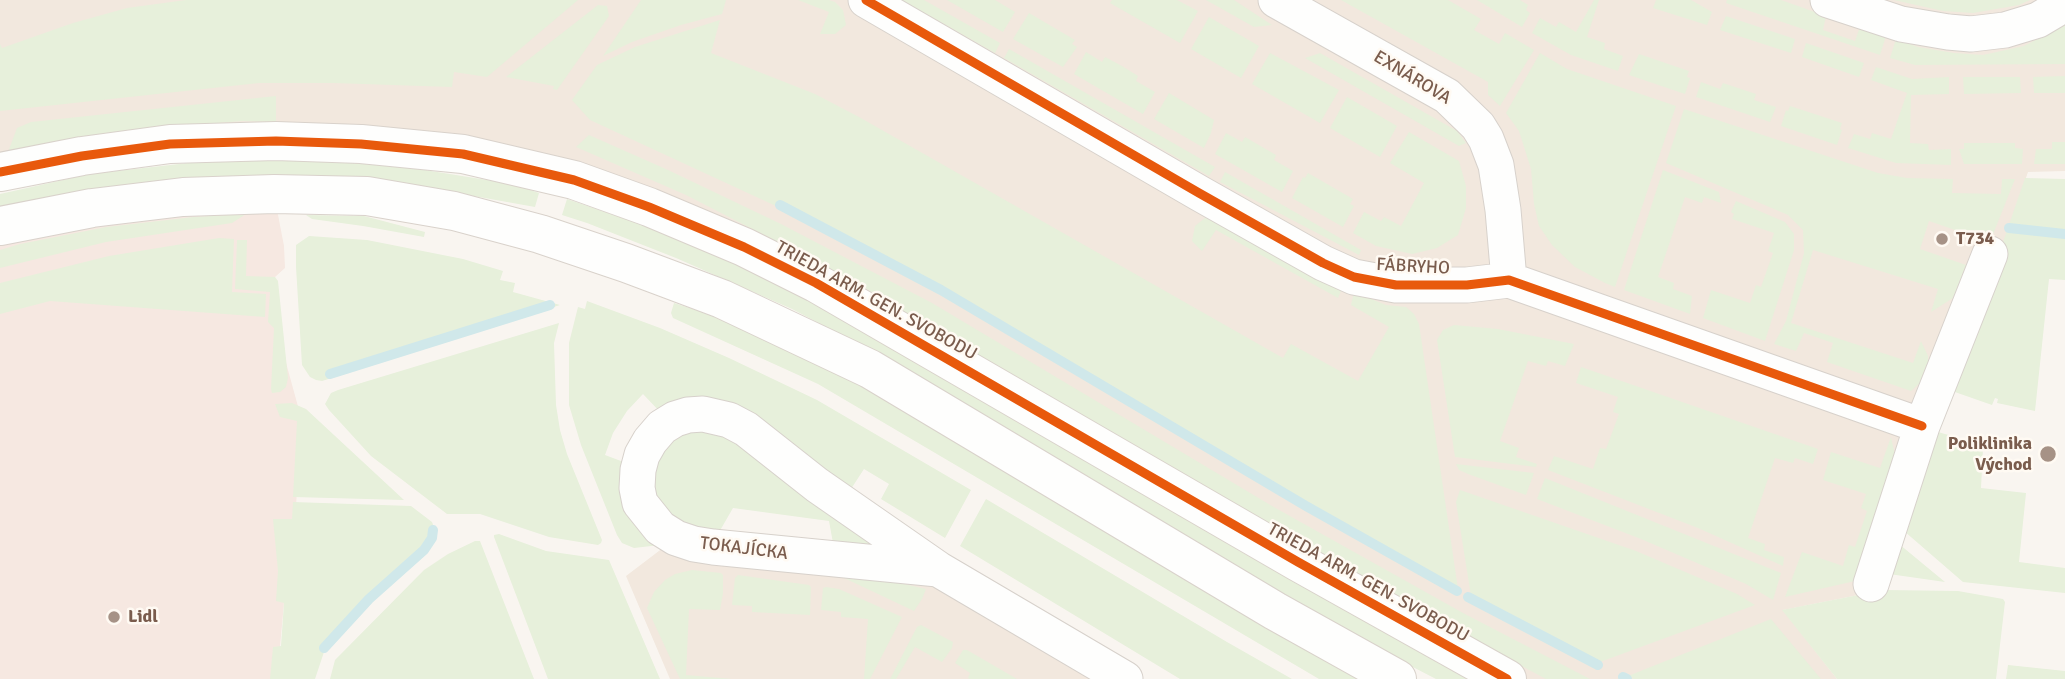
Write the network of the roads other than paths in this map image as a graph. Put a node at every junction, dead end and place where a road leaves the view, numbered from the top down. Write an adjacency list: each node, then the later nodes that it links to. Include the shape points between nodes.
1 (866, 0): 8 (street, FÁBRYHO, via 1354,277 1396,285 1467,285)
2 (1276, 0): 8 (street, EXNÁROVA, via 1447,96 1478,126 1496,165)
3 (1828, 0): 4 (street, via 1901,24 1972,34 2026,24)
4 (2065, 4)
5 (0, 172): 14 (street, TRIEDA ARM. GEN. SVOBODU, via 170,144 276,141 463,154 574,180 744,247 816,283)
6 (0, 226): 13 (street, via 183,197 314,195 367,196 454,211 540,234 722,299 870,369)
7 (1990, 254): 9 (street)
8 (1509, 279): 9 (street, FÁBRYHO)
9 (1922, 426): 11 (street)
10 (938, 569): 10 (street, TOKAJÍCKA, via 729,420 703,414 675,419 662,427 642,455 636,488 640,503 676,538 713,547); 12 (street, TOKAJÍCKA)
11 (1871, 584)
12 (1125, 679)
13 (1397, 679)
14 (1507, 679)

